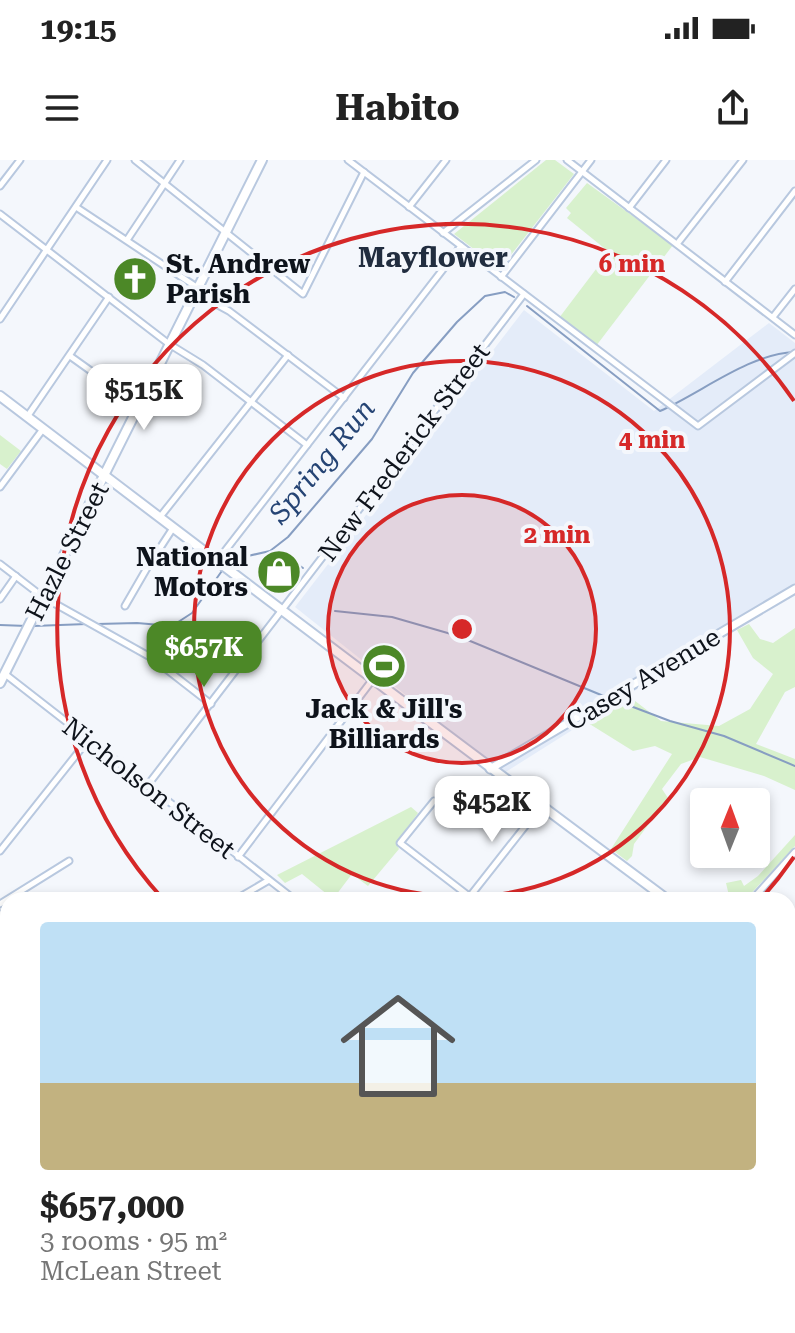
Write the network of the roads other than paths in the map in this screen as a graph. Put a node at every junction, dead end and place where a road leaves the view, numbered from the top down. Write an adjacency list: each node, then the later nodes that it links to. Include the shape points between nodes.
1 (20, 160): 16 (street)
2 (107, 160): 18 (street)
3 (135, 160): 15 (street)
4 (180, 160): 15 (street)
5 (262, 160): 22 (main road, Hazle Street)
6 (348, 160): 13 (street)
7 (446, 160): 19 (street)
8 (536, 160): 23 (street)
9 (567, 160): 14 (street)
10 (591, 160): 14 (street)
11 (666, 160): 20 (street)
12 (743, 160): 25 (street)
13 (364, 172): 19 (street); 22 (street, via 303,294)
14 (582, 172): 20 (street); 28 (street)
15 (164, 182): 22 (street); 24 (street)
16 (0, 186)
17 (795, 191): 29 (street)
18 (76, 207): 24 (street); 27 (street)
19 (409, 207): 23 (street)
20 (629, 208): 25 (street)
21 (0, 214): 27 (street)
22 (226, 231): 31 (main road, Hazle Street)
23 (443, 233): 26 (street)
24 (127, 240): 31 (street)
25 (677, 244): 29 (street)
26 (461, 246): 28 (street); 45 (street)
27 (47, 251): 33 (street); 35 (street)
28 (501, 277): 32 (street)
29 (725, 282): 36 (street)
30 (795, 289): 36 (street)
31 (197, 290): 39 (main road, Hazle Street); 41 (street)
32 (524, 294): 40 (street, via 698,426); 61 (street, New Frederick Street)
33 (109, 297): 39 (street); 42 (street)
34 (0, 304): 35 (street)
35 (6, 309): 37 (street)
36 (773, 317): 38 (street)
37 (0, 319)
38 (795, 335)
39 (169, 344): 44 (main road, Hazle Street); 46 (street)
40 (795, 353)
41 (288, 355): 45 (street); 46 (street)
42 (70, 356): 44 (street, via 98,376); 47 (street)
43 (0, 396): 47 (main road)
44 (144, 396): 50 (main road, Hazle Street)
45 (344, 398): 49 (street)
46 (251, 402): 49 (street); 52 (street)
47 (27, 417): 48 (main road)
48 (43, 429): 50 (main road); 51 (street)
49 (307, 445): 55 (street)
50 (105, 474): 52 (main road); 58 (main road, Hazle Street)
51 (0, 487)
52 (160, 517): 53 (main road)
53 (174, 527): 55 (main road); 60 (street)
54 (0, 564): 56 (street)
55 (223, 564): 61 (main road)
56 (16, 576): 58 (street); 59 (street)
57 (795, 589): 67 (street, Casey Avenue)
58 (43, 597): 62 (main road, Hazle Street); 65 (street, via 152,658)
59 (0, 599)
60 (125, 606)
61 (284, 609): 63 (main road); 65 (street, New Frederick Street)
62 (5, 674): 64 (main road, Hazle Street); 66 (street, Nicholson Street)
63 (374, 678): 67 (main road); 73 (street)
64 (0, 683)
65 (211, 704): 68 (street, New Frederick Street)
66 (88, 740): 68 (street, Nicholson Street); 71 (street)
67 (490, 769): 70 (main road)
68 (147, 786): 73 (street, Nicholson Street)
69 (434, 801): 79 (street, via 400,843)
70 (541, 806): 80 (street); 81 (main road)
71 (0, 851)
72 (795, 852): 82 (street)
73 (238, 857): 75 (street, Nicholson Street)
74 (69, 861): 76 (street)
75 (269, 880): 77 (street); 78 (street, Nicholson Street)
76 (19, 892)
77 (249, 892)
78 (285, 892)
79 (461, 892)
80 (475, 892)
81 (657, 892)
82 (759, 892)

